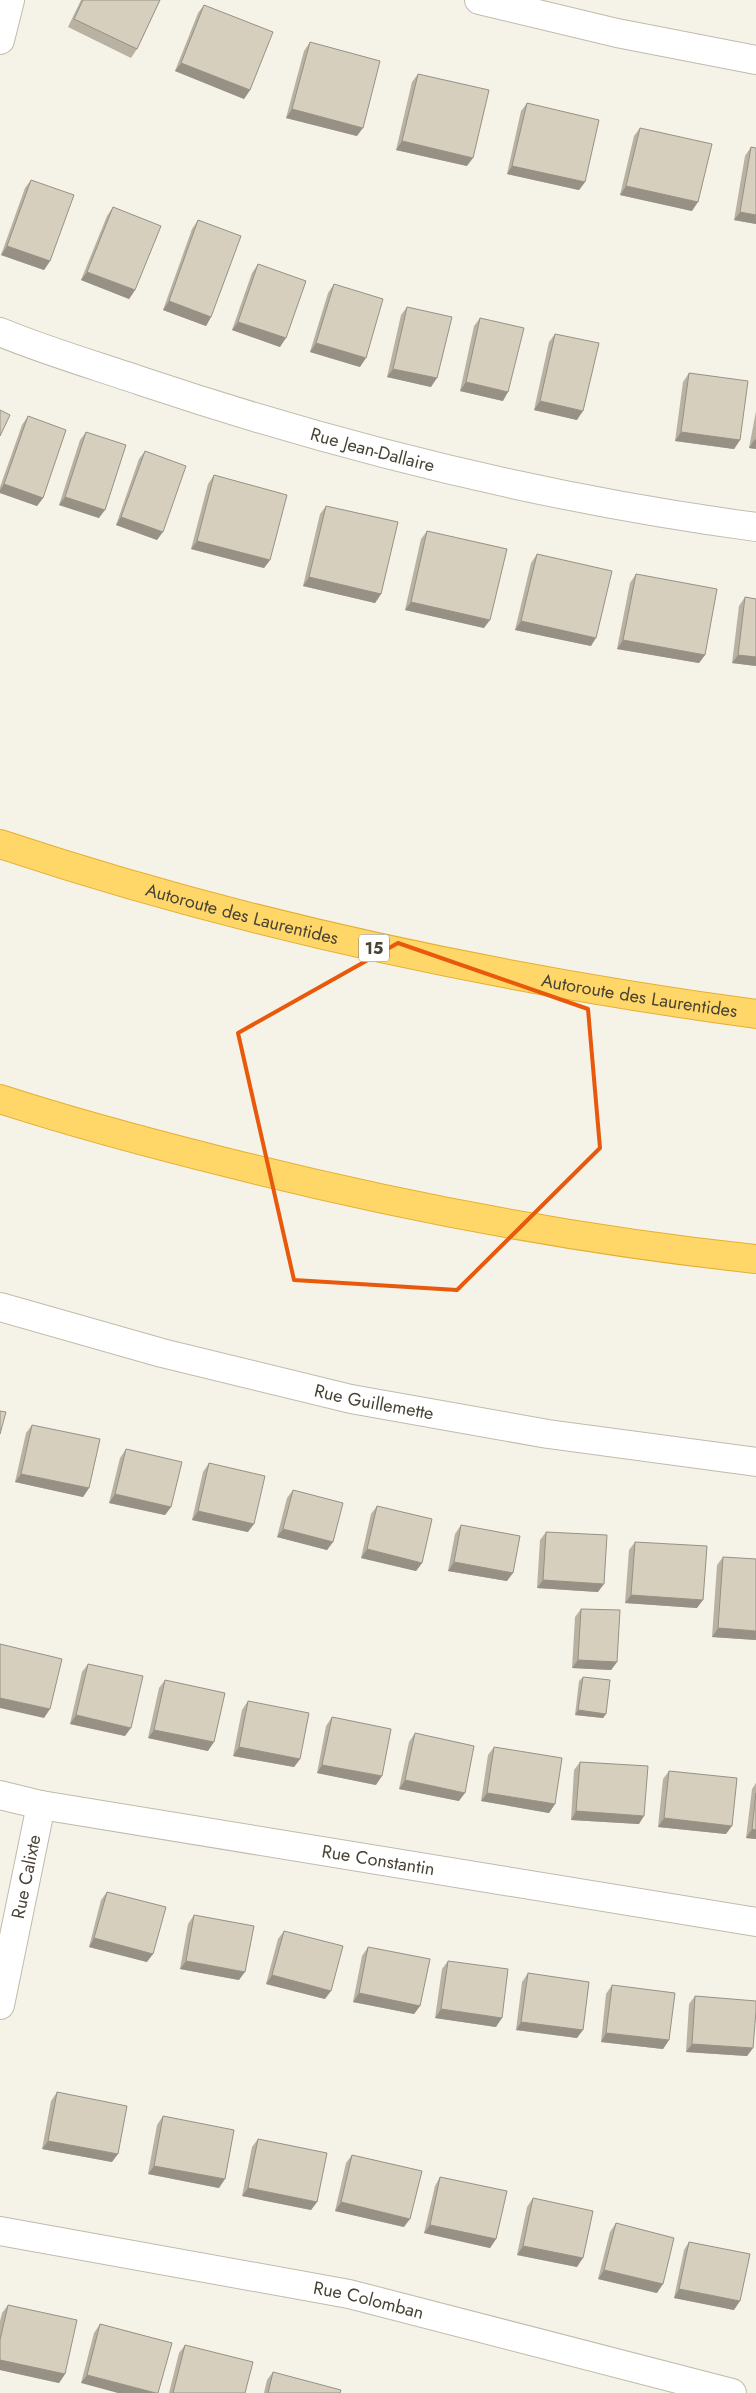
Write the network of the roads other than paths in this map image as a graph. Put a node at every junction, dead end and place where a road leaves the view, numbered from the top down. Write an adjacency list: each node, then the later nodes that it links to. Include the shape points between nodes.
1 (10, 0): 3 (street)
2 (479, 0): 4 (street, via 617,34)
3 (0, 40)
4 (756, 60)
5 (0, 332): 6 (street, Rue Jean-Dallaire, via 191,397 343,443 595,500)
6 (756, 527)
7 (0, 844): 8 (highway, Autoroute des Laurentides / 15, via 119,882 331,938 518,976)
8 (756, 1014)
9 (0, 1099): 10 (highway, via 210,1158 427,1208 576,1234)
10 (756, 1259)
11 (0, 1307): 12 (street, Rue Guillemette, via 162,1353 352,1399 548,1434)
12 (756, 1462)
13 (0, 1795): 14 (street, Rue Constantin)
14 (41, 1805): 15 (street, Rue Constantin); 16 (street, Rue Calixte)
15 (756, 1922)
16 (0, 2005)
17 (0, 2231): 18 (street, Rue Colomban, via 349,2294)
18 (732, 2393)

